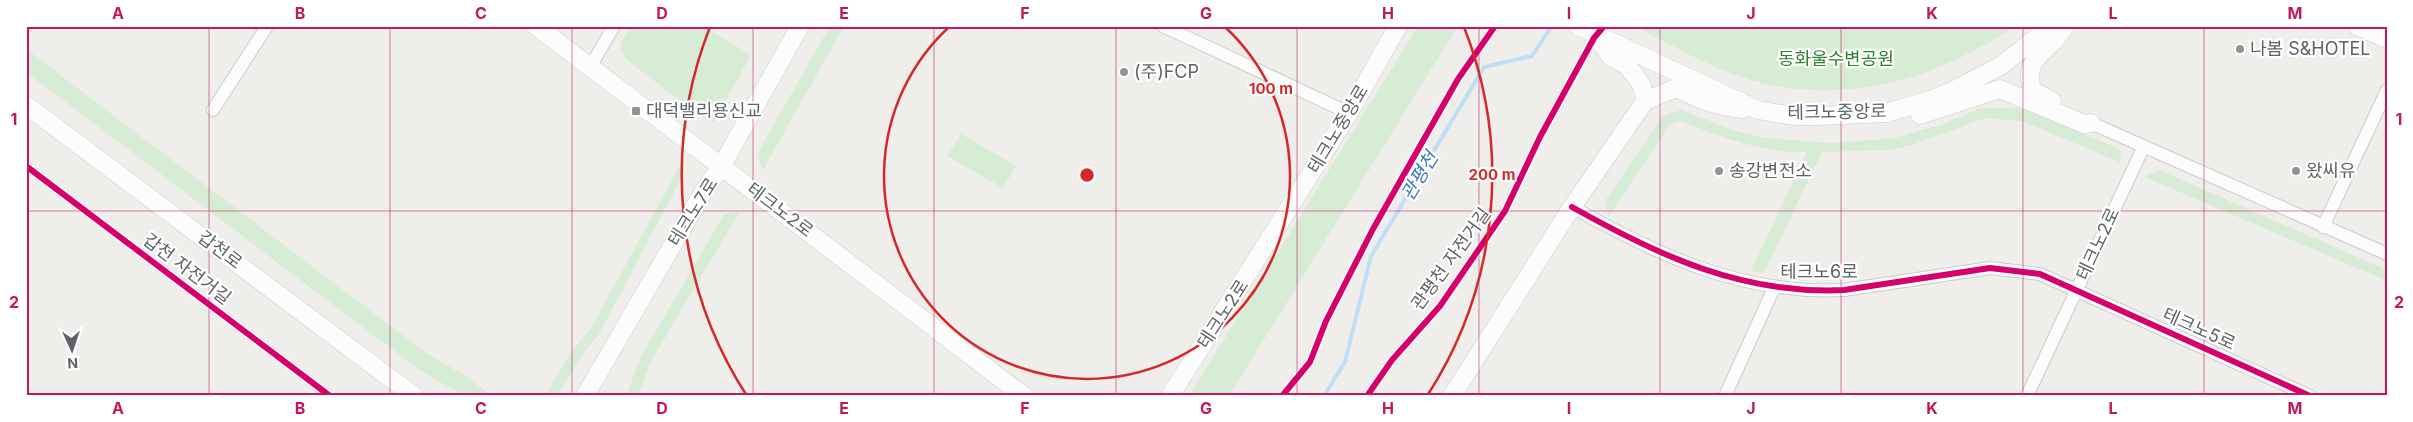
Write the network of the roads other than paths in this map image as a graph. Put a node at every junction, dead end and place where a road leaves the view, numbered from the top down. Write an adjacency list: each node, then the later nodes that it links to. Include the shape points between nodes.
1 (267, 26): 16 (street)
2 (536, 26): 12 (main road, 테크노2로)
3 (614, 26): 12 (street)
4 (800, 26): 22 (main road, 테크노7로)
5 (1163, 26): 18 (street)
6 (1398, 26): 18 (main road, 테크노중앙로)
7 (2051, 26): 19 (main road, 테크노중앙로, via 1980,77 1930,100)
8 (2065, 26): 20 (main road, via 2036,59 2029,82 2033,91 2083,114)
9 (2357, 26): 11 (main road)
10 (1585, 29): 14 (main road, via 1611,57 1634,74 1642,86); 17 (main road, 테크노중앙로)
11 (2387, 38)
12 (590, 67): 22 (main road, 테크노2로)
13 (2387, 90): 24 (street)
14 (1645, 101): 17 (main road, via 1676,88 1725,107); 23 (main road)
15 (26, 105): 30 (main road, 갑천로)
16 (213, 110)
17 (1758, 110): 19 (main road, 테크노중앙로, via 1793,116)
18 (1349, 113): 25 (main road, 테크노중앙로)
19 (1886, 113): 20 (main road, via 1913,118 2000,89 2084,124)
20 (2091, 123): 21 (street)
21 (2143, 148): 24 (street); 28 (street, 테크노2로)
22 (721, 166): 29 (main road, 테크노2로); 31 (main road, 테크노7로)
23 (1572, 207): 27 (street, 테크노6로, via 1679,261 1725,277); 33 (main road)
24 (2323, 227): 26 (street)
25 (1275, 232): 32 (main road, 테크노2로)
26 (2387, 254)
27 (1774, 288): 28 (street, 테크노6로, via 1844,290 1990,268 2040,274); 34 (street)
28 (2076, 290): 35 (street, 테크노2로); 36 (street, 테크노5로)
29 (1016, 393)
30 (414, 396)
31 (585, 396)
32 (1170, 396)
33 (1452, 396)
34 (1725, 396)
35 (2027, 396)
36 (2310, 396)

